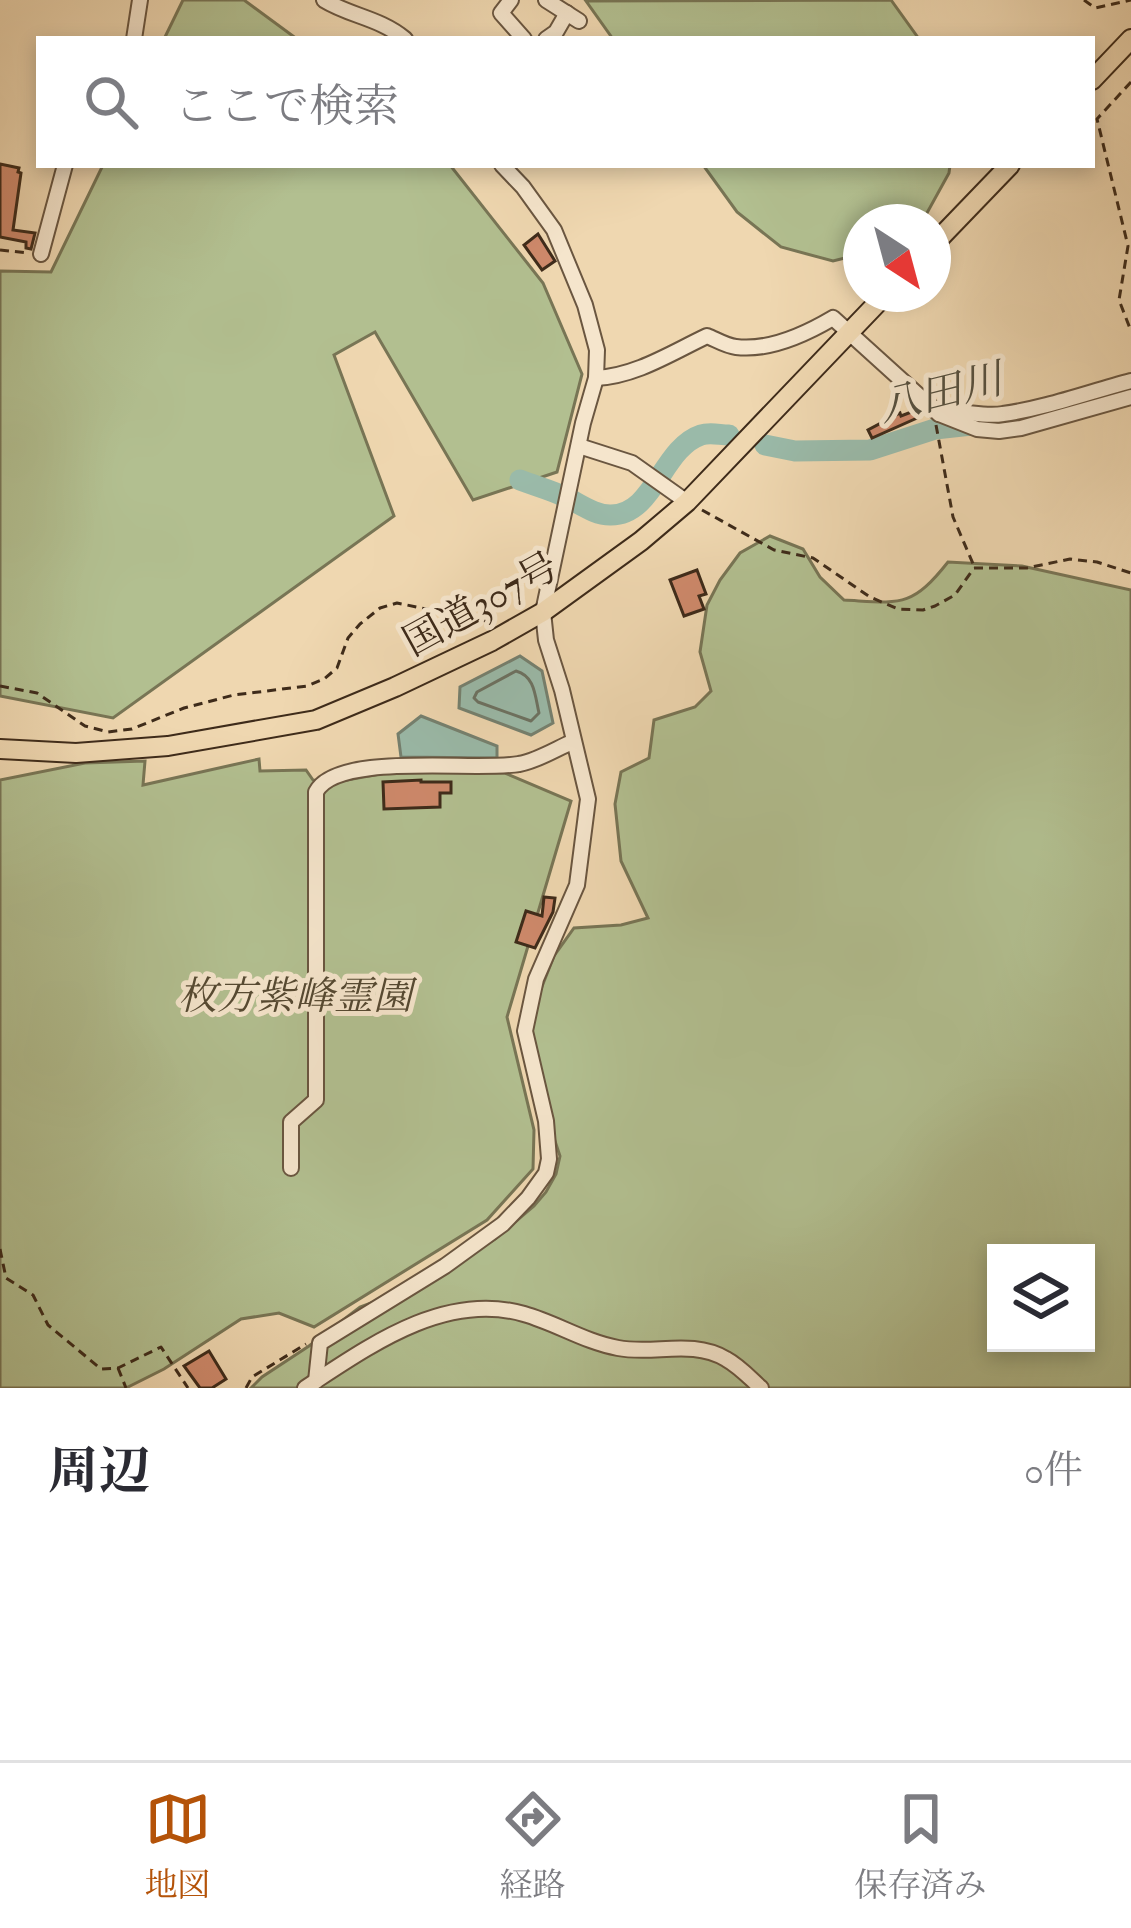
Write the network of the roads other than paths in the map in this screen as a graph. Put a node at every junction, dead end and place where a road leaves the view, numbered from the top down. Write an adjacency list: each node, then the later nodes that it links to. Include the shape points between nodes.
1 (140, 0): 5 (street)
2 (324, 0): 6 (street)
3 (511, 0): 7 (street, via 501,13)
4 (548, 0): 8 (street, via 573,17)
5 (134, 36)
6 (401, 36)
7 (521, 36)
8 (550, 36)
9 (1131, 40): 10 (highway)
10 (1095, 77)
11 (63, 168): 15 (street)
12 (505, 168): 18 (street, via 554,230 597,350)
13 (1007, 168): 14 (highway)
14 (951, 226)
15 (41, 254)
16 (868, 312): 17 (highway, 国道307号)
17 (849, 332): 18 (street, via 833,318 775,344 735,347 707,336 640,369); 21 (street); 23 (highway, 国道307号)
18 (596, 378): 22 (street)
19 (1131, 381): 21 (street, via 996,416)
20 (1131, 397): 21 (street, via 999,431)
21 (939, 413)
22 (580, 446): 23 (street, via 632,463); 24 (street)
23 (687, 502): 24 (highway, 国道307号)
24 (543, 612): 25 (street); 26 (highway, 国道307号, via 316,719 168,746)
25 (572, 742): 27 (street, via 520,764 393,765 321,781 316,1100 291,1122); 28 (street, via 588,799 577,885 536,979 525,1031 546,1121 546,1173 503,1224 320,1342)
26 (0, 749)
27 (290, 1168)
28 (311, 1385): 29 (street, via 406,1327 488,1307 602,1346 705,1350)
29 (761, 1388)

